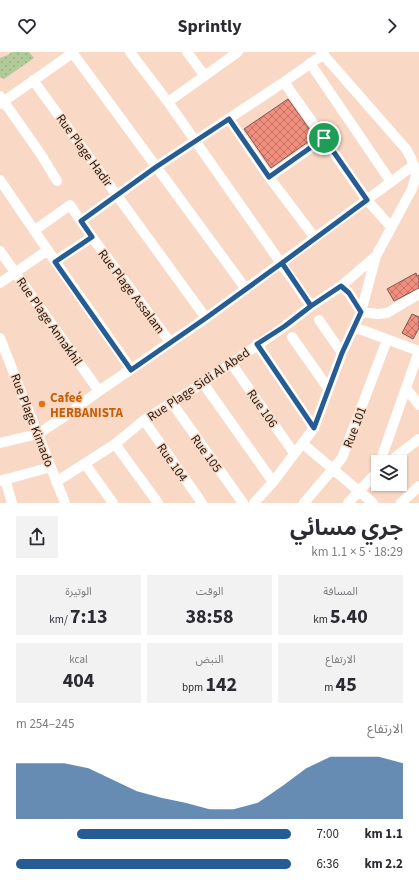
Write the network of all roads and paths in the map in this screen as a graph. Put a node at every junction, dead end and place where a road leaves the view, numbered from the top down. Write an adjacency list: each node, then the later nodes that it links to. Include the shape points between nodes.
1 (73, 52): 8 (street); 16 (street)
2 (130, 52): 11 (street)
3 (187, 52): 7 (street)
4 (238, 52): 7 (street)
5 (322, 53): 6 (street); 15 (street, via 406,149)
6 (310, 63): 9 (street); 20 (street)
7 (205, 76): 11 (street)
8 (33, 80): 10 (street); 21 (street, Rue Plage Hadir)
9 (284, 82): 12 (street); 13 (street)
10 (1, 100): 19 (street)
11 (168, 102): 14 (street)
12 (229, 119): 14 (street); 17 (street)
13 (324, 138): 17 (street); 22 (street)
14 (195, 141): 16 (street); 32 (street)
15 (414, 165): 20 (street); 24 (street, via 416,176 412,189)
16 (156, 167): 21 (street); 36 (street)
17 (269, 177): 27 (street)
18 (0, 180): 25 (street)
19 (57, 181)
20 (391, 182): 22 (street)
21 (117, 194): 23 (street); 40 (street, Rue Plage Hadir)
22 (367, 200): 24 (street); 27 (street)
23 (81, 221): 25 (street, Rue Plage Assalam, via 70,205); 26 (street, Rue Plage Assalam)
24 (391, 228): 30 (street)
25 (35, 230): 28 (street)
26 (92, 237): 31 (street); 45 (street, Rue Plage Assalam)
27 (315, 238): 32 (street)
28 (48, 250): 31 (street); 33 (street)
29 (0, 251): 33 (street, Rue Plage Annakhil)
30 (376, 256): 35 (street, Rue Plage Sidi Al Abed); 39 (street)
31 (55, 262): 51 (street)
32 (282, 263): 36 (street); 38 (street)
33 (15, 272): 34 (street); 55 (street, Rue Plage Annakhil)
34 (0, 283)
35 (341, 286): 38 (street, Rue Plage Sidi Al Abed); 39 (street, via 349,293)
36 (246, 289): 40 (street)
37 (419, 294): 39 (street, via 387,313)
38 (311, 306): 47 (street, Rue Plage Sidi Al Abed)
39 (361, 312): 42 (street)
40 (206, 318): 45 (street)
41 (318, 320): 49 (street)
42 (354, 327): 44 (street); 49 (street)
43 (292, 337): 53 (street)
44 (387, 340): 48 (street); 70 (street, Rue 101, via 342,458)
45 (170, 342): 51 (street)
46 (1, 343): 60 (street, Rue Plage Kimado)
47 (257, 344): 50 (street, Rue Plage Sidi Al Abed); 59 (street)
48 (419, 351): 54 (street)
49 (342, 353): 53 (street)
50 (231, 363): 52 (street, Rue Plage Sidi Al Abed); 65 (street, Rue 106)
51 (131, 370): 55 (street)
52 (203, 383): 56 (street, Rue Plage Sidi Al Abed); 74 (street)
53 (328, 388): 59 (street)
54 (407, 389): 57 (street); 66 (street)
55 (99, 391): 60 (street)
56 (172, 403): 58 (street, Rue Plage Sidi Al Abed); 82 (street, Rue 105)
57 (419, 405)
58 (144, 420): 64 (street, Rue Plage Sidi Al Abed); 81 (street, Rue 104)
59 (314, 428): 63 (street)
60 (38, 434): 62 (street); 69 (street, Rue Plage Kimado)
61 (419, 439): 67 (street)
62 (0, 443)
63 (302, 443): 65 (street); 70 (street)
64 (115, 444): 68 (street, Rue Plage Sidi Al Abed); 80 (street)
65 (294, 453): 74 (street)
66 (383, 455)
67 (398, 455)
68 (85, 464): 73 (street, Rue Plage Sidi Al Abed); 79 (street)
69 (51, 467): 72 (street); 73 (street, Rue Plage Kimado)
70 (332, 470): 76 (street); 84 (street, Rue 101)
71 (371, 477): 76 (street)
72 (3, 480): 77 (street)
73 (56, 482): 78 (street, Rue Plage Kimado)
74 (273, 482): 83 (street)
75 (419, 486): 87 (street)
76 (358, 490): 85 (street); 86 (street)
77 (12, 503)
78 (65, 503)
79 (113, 503)
80 (158, 503)
81 (202, 503)
82 (243, 503)
83 (254, 503)
84 (304, 503)
85 (348, 503)
86 (373, 503)
87 (401, 503)

